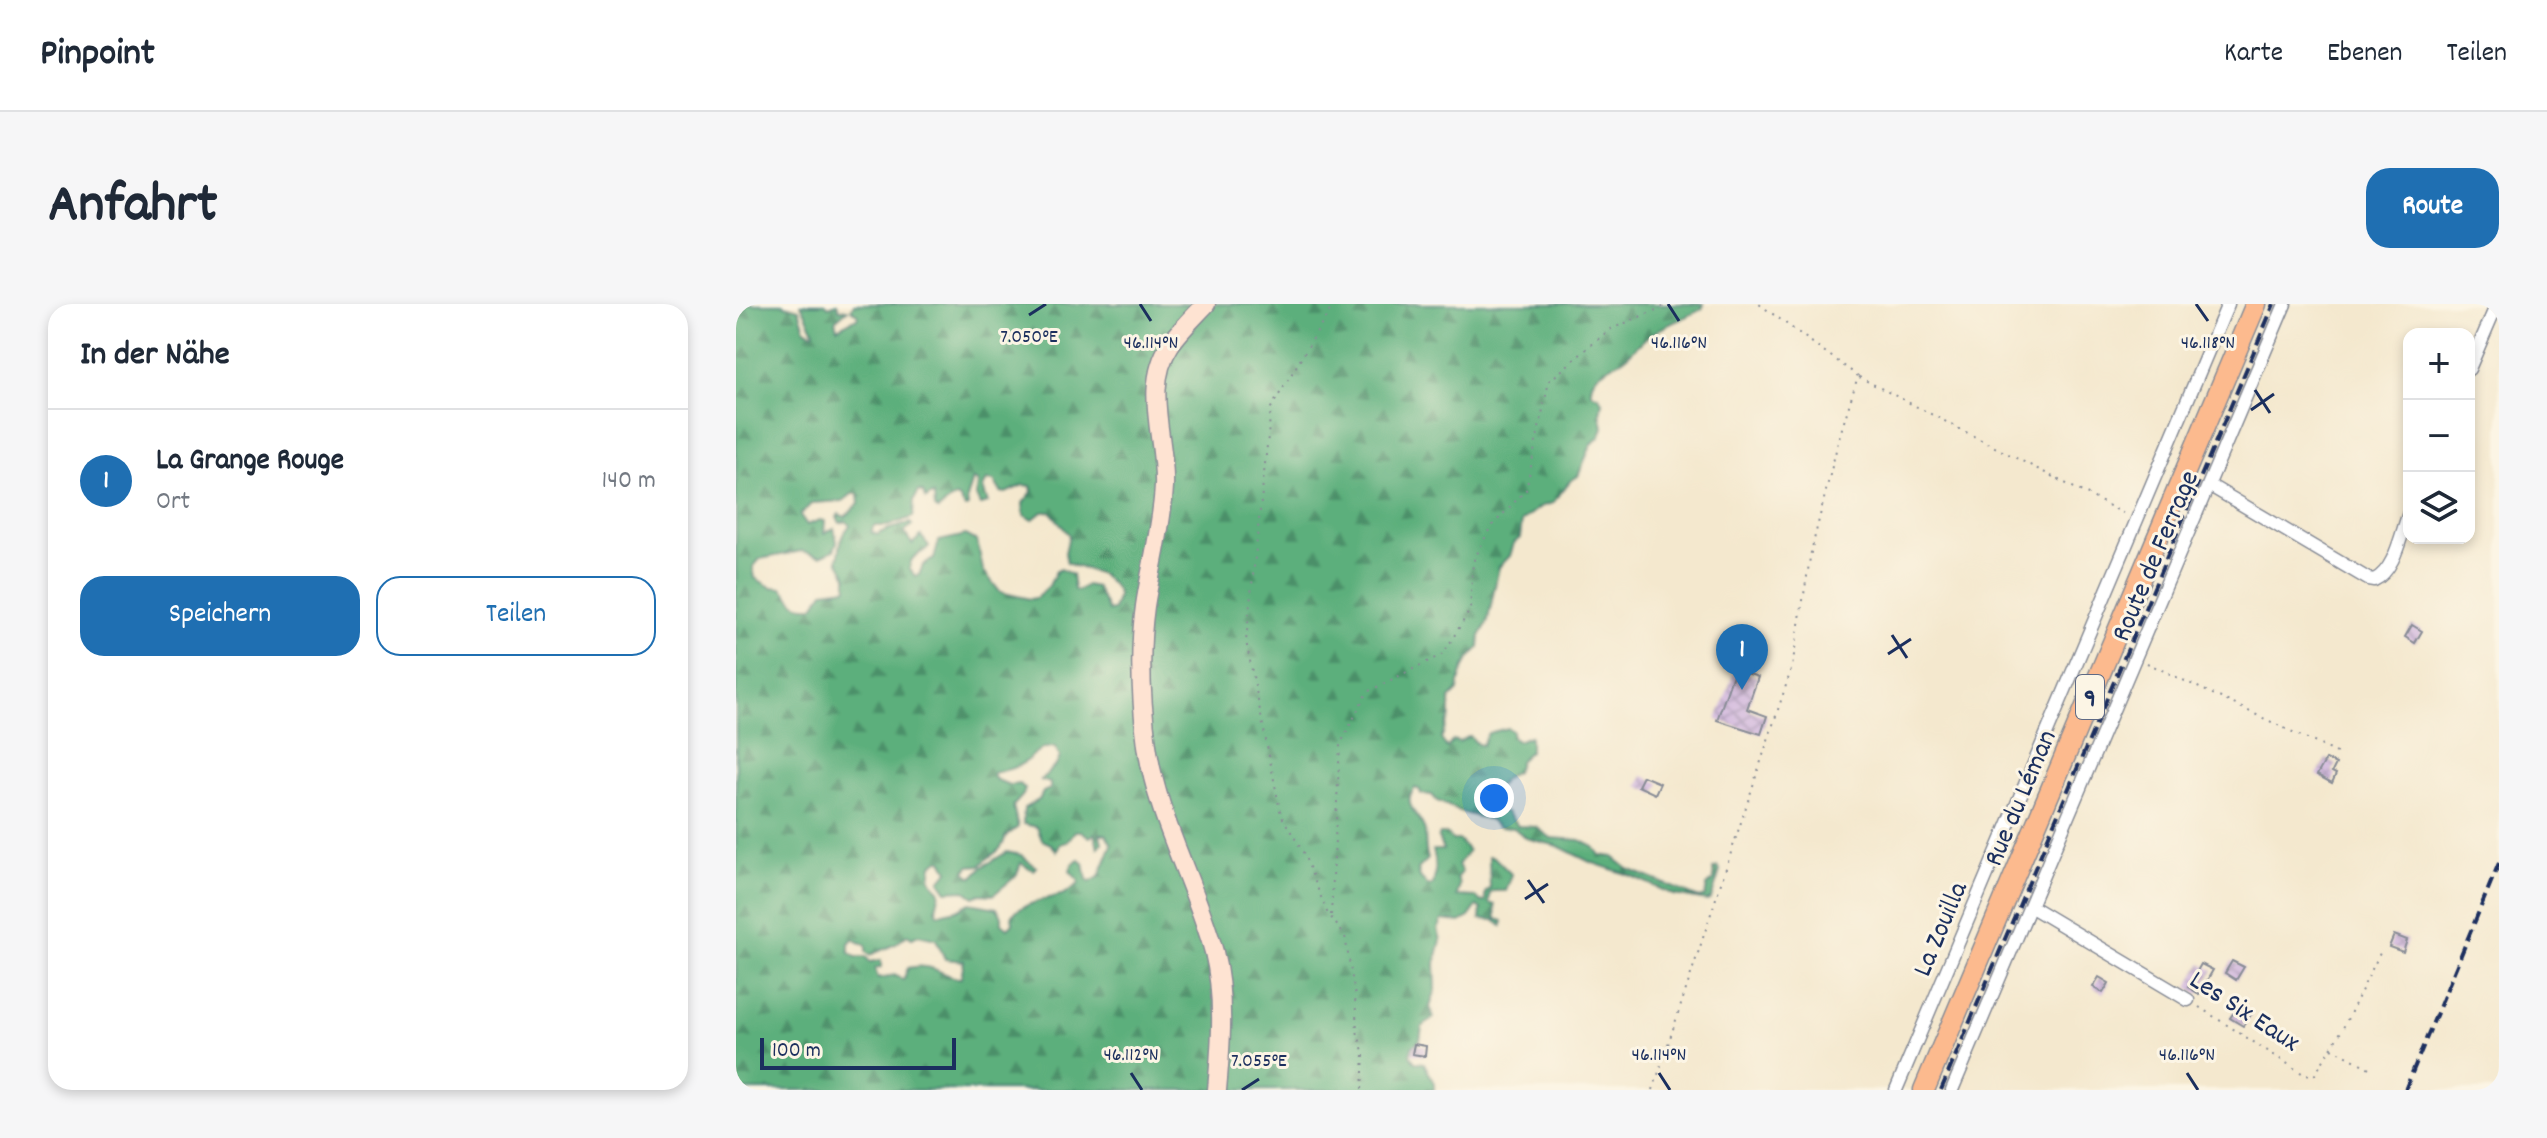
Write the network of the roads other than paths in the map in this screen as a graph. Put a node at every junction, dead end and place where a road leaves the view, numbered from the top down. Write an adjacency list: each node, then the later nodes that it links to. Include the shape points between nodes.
1 (1206, 304): 11 (street, via 1170,345 1155,380 1163,491 1145,607 1143,662 1147,747 1156,787 1217,966)
2 (2228, 304): 12 (street, La Zouilla)
3 (2256, 304): 13 (main road, Rue du Léman / 9)
4 (2285, 304): 7 (street, Route de Ferrage)
5 (2497, 304): 6 (street)
6 (2475, 355)
7 (2209, 485): 8 (street, via 2368,579 2384,574); 9 (street, Route de Ferrage)
8 (2403, 529)
9 (2030, 906): 10 (street, Les Six Eaux); 14 (street, Route de Ferrage)
10 (2188, 1000)
11 (1217, 1090)
12 (1896, 1090)
13 (1924, 1090)
14 (1952, 1090)

